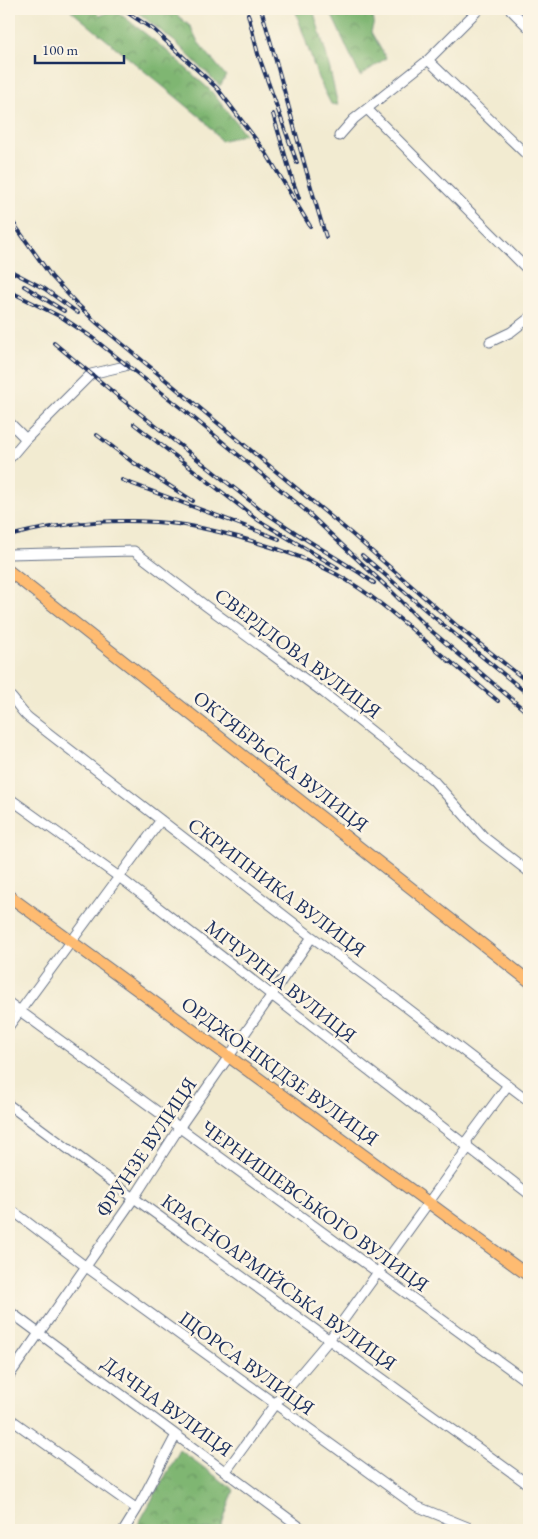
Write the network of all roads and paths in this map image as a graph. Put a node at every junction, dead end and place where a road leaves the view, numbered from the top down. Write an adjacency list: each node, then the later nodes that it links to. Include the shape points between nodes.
1 (479, 9): 4 (street)
2 (510, 9): 3 (street)
3 (529, 28)
4 (428, 60): 5 (street); 7 (street)
5 (367, 109): 6 (street); 8 (street)
6 (339, 136)
7 (529, 157)
8 (529, 271)
9 (529, 318): 10 (street)
10 (490, 342)
11 (125, 366): 13 (street, via 91,374)
12 (9, 422): 13 (street)
13 (26, 439): 14 (street)
14 (9, 459)
15 (9, 554): 20 (street, СВЕРДЛОВА ВУЛИЦЯ, via 134,551 324,693 433,780 484,837)
16 (9, 570): 25 (main road, ОКТЯБРЬСКА ВУЛИЦЯ)
17 (9, 695): 19 (street, СКРИПНИКА ВУЛИЦЯ, via 23,714)
18 (9, 798): 21 (street, МІЧУРІНА ВУЛИЦЯ)
19 (161, 820): 21 (street); 23 (street, СКРИПНИКА ВУЛИЦЯ)
20 (529, 872)
21 (119, 877): 24 (street); 26 (street, МІЧУРІНА ВУЛИЦЯ)
22 (9, 896): 24 (main road, ОРДЖОНІКІДЗЕ ВУЛИЦЯ)
23 (312, 937): 26 (street, ФРУНЗЕ ВУЛИЦЯ); 31 (street, СКРИПНИКА ВУЛИЦЯ)
24 (71, 942): 28 (street); 30 (main road, ОРДЖОНІКІДЗЕ ВУЛИЦЯ)
25 (529, 981)
26 (270, 995): 30 (street, ФРУНЗЕ ВУЛИЦЯ); 35 (street, МІЧУРІНА ВУЛИЦЯ)
27 (9, 1004): 28 (street, ЧЕРНИШЕВСЬКОГО ВУЛИЦЯ)
28 (19, 1011): 29 (street); 34 (street, ЧЕРНИШЕВСЬКОГО ВУЛИЦЯ)
29 (9, 1026)
30 (229, 1057): 34 (street, ФРУНЗЕ ВУЛИЦЯ); 38 (main road, ОРДЖОНІКІДЗЕ ВУЛИЦЯ)
31 (508, 1085): 32 (street, СКРИПНИКА ВУЛИЦЯ); 35 (street, via 467,1140)
32 (529, 1101)
33 (9, 1105): 37 (street, КРАСНОАРМІЙСЬКА ВУЛИЦЯ)
34 (179, 1128): 37 (street, ФРУНЗЕ ВУЛИЦЯ); 41 (street, ЧЕРНИШЕВСЬКОГО ВУЛИЦЯ)
35 (468, 1148): 36 (street, МІЧУРІНА ВУЛИЦЯ); 38 (street)
36 (529, 1194)
37 (134, 1198): 40 (street, ФРУНЗЕ ВУЛИЦЯ); 45 (street, КРАСНОАРМІЙСЬКА ВУЛИЦЯ)
38 (428, 1203): 41 (street); 42 (main road, ОРДЖОНІКІДЗЕ ВУЛИЦЯ)
39 (9, 1208): 40 (street, ЩОРСА ВУЛИЦЯ)
40 (85, 1266): 44 (street, ФРУНЗЕ ВУЛИЦЯ); 48 (street, ЩОРСА ВУЛИЦЯ)
41 (378, 1272): 45 (street); 47 (street, ЧЕРНИШЕВСЬКОГО ВУЛИЦЯ)
42 (529, 1276)
43 (9, 1311): 44 (street, ДАЧНА ВУЛИЦЯ)
44 (38, 1333): 46 (street, ФРУНЗЕ ВУЛИЦЯ); 50 (street, ДАЧНА ВУЛИЦЯ)
45 (329, 1340): 48 (street); 52 (street, КРАСНОАРМІЙСЬКА ВУЛИЦЯ)
46 (9, 1376)
47 (529, 1383)
48 (275, 1404): 51 (street); 56 (street, ЩОРСА ВУЛИЦЯ, via 416,1506)
49 (9, 1418): 53 (street)
50 (176, 1435): 51 (street, ДАЧНА ВУЛИЦЯ); 53 (street)
51 (226, 1472): 55 (street, ДАЧНА ВУЛИЦЯ)
52 (529, 1486)
53 (137, 1509): 54 (street)
54 (124, 1530)
55 (304, 1530)
56 (475, 1530)

